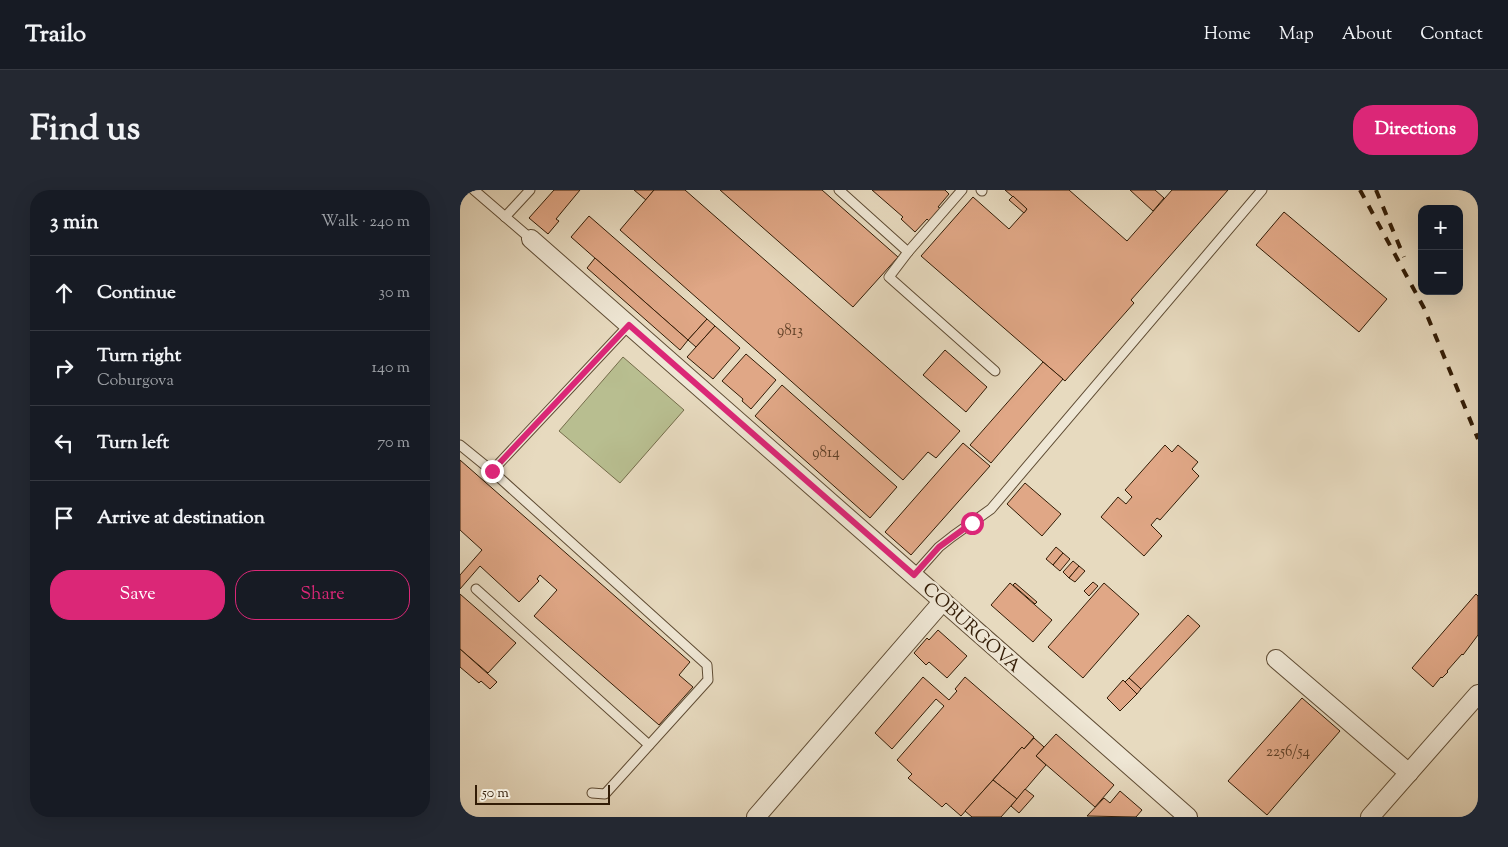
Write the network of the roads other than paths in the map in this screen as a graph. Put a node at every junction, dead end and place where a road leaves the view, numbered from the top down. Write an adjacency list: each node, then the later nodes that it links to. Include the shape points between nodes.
1 (474, 190): 6 (lane)
2 (530, 190): 6 (lane)
3 (839, 190): 8 (lane)
4 (962, 190): 8 (lane)
5 (1262, 190): 13 (lane, via 991,509 939,547)
6 (505, 217): 7 (lane)
7 (531, 239): 9 (street, COBURGOVA)
8 (908, 252): 10 (lane, via 888,277)
9 (629, 325): 12 (lane); 13 (street, COBURGOVA)
10 (995, 371)
11 (460, 445): 12 (lane)
12 (492, 471): 18 (lane, via 707,665 708,680)
13 (914, 575): 15 (street, COBURGOVA)
14 (476, 590): 18 (lane)
15 (943, 601): 21 (street); 22 (street, COBURGOVA)
16 (1276, 659): 19 (street)
17 (1478, 694): 19 (street)
18 (649, 745): 20 (lane, via 605,794)
19 (1409, 772): 23 (street)
20 (592, 793)
21 (756, 817)
22 (1188, 817)
23 (1370, 817)

